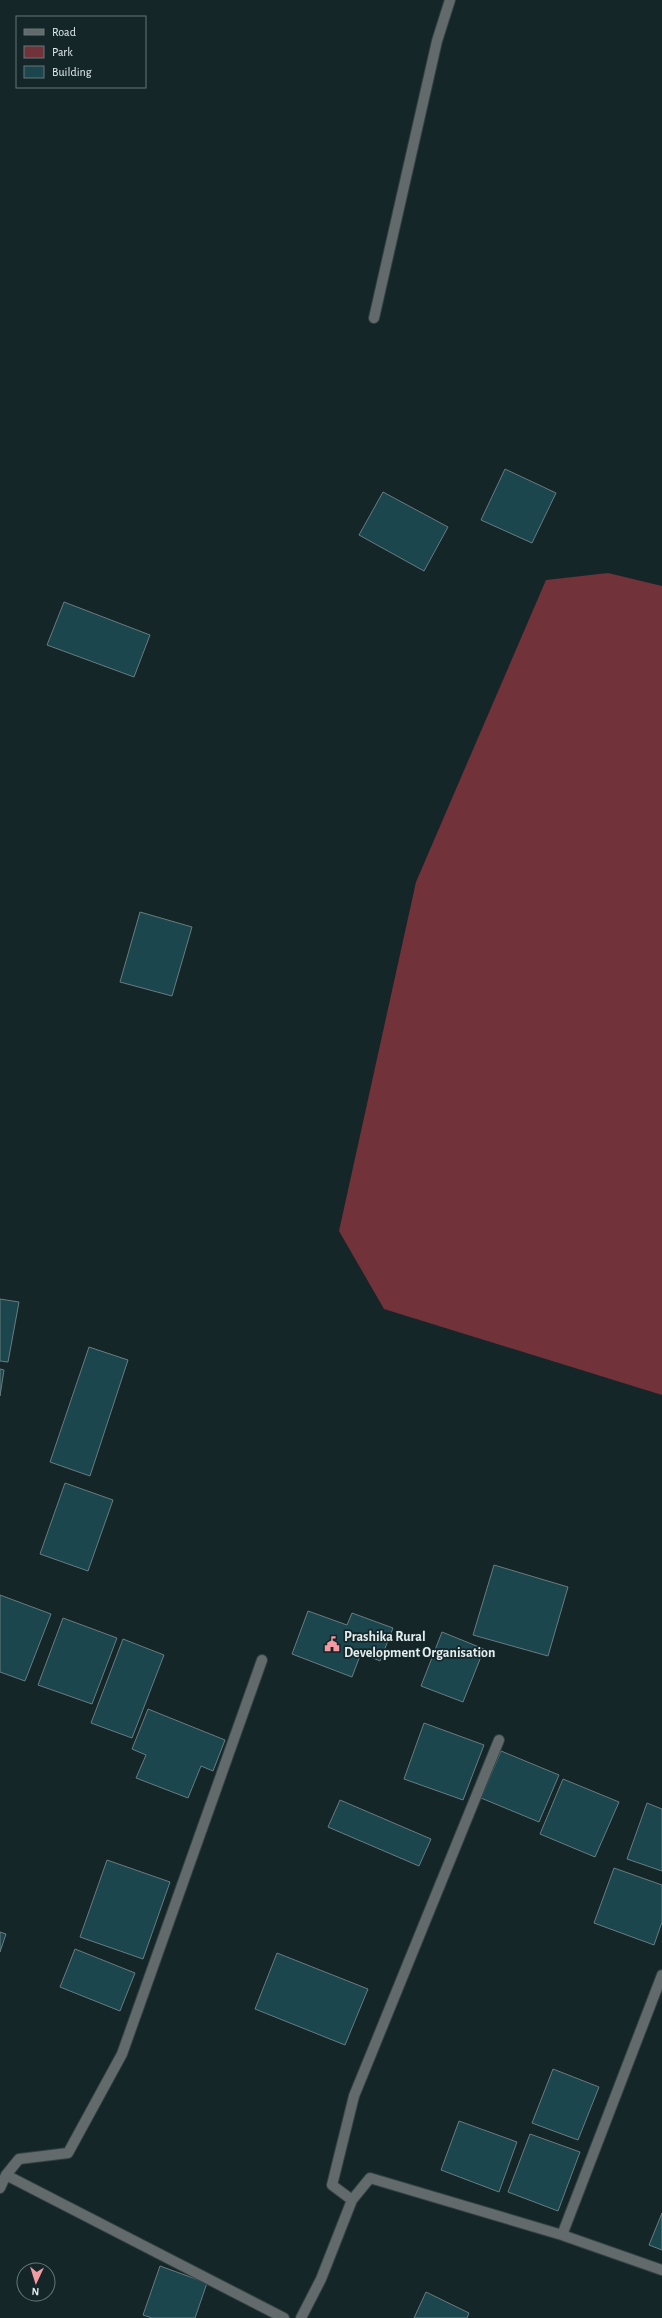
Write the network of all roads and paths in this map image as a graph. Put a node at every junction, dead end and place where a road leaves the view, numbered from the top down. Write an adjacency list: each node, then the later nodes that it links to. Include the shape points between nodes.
1 (450, 0): 2 (street, via 437,41)
2 (374, 318)
3 (262, 1660): 6 (street, via 122,2054 68,2153 19,2159)
4 (499, 1740): 8 (street, via 354,2096 332,2185)
5 (662, 1975): 9 (street)
6 (6, 2175): 7 (street); 11 (street)
7 (0, 2188)
8 (352, 2200): 9 (street, via 370,2178); 12 (street, via 321,2279)
9 (562, 2235): 10 (street)
10 (662, 2270)
11 (284, 2318)
12 (300, 2318)

